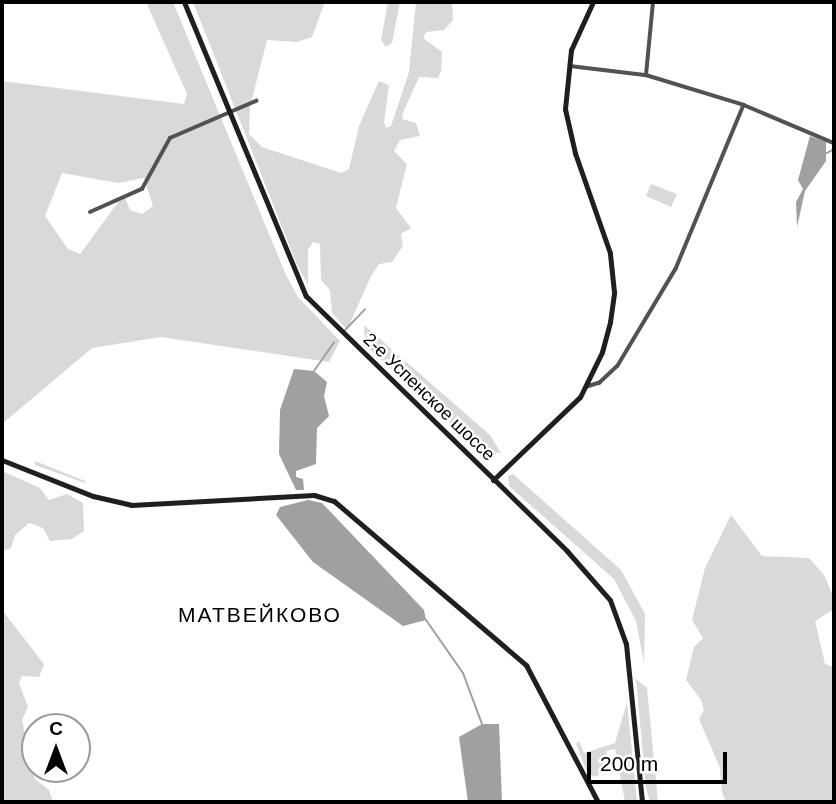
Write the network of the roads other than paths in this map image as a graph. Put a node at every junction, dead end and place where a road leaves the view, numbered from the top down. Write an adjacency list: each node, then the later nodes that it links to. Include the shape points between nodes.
1 (184, 2): 8 (main road, 2-е Успенское шоссе)
2 (593, 2): 4 (main road, via 580,25)
3 (653, 2): 5 (street, via 644,58)
4 (568, 66): 5 (street); 11 (main road, via 568,129 613,274 610,322)
5 (646, 75): 7 (street)
6 (256, 101): 8 (street)
7 (744, 105): 9 (street); 11 (street, via 676,269 618,366 600,383)
8 (229, 113): 10 (street, via 170,138 142,189); 13 (main road, 2-е Успенское шоссе, via 306,296)
9 (834, 143)
10 (90, 212)
11 (587, 387): 13 (main road)
12 (2, 460): 14 (main road, via 93,496 131,505 314,495 342,507 523,661)
13 (493, 480): 15 (main road, 2-е Успенское шоссе, via 588,572 617,614 626,644)
14 (598, 802)
15 (642, 802)

